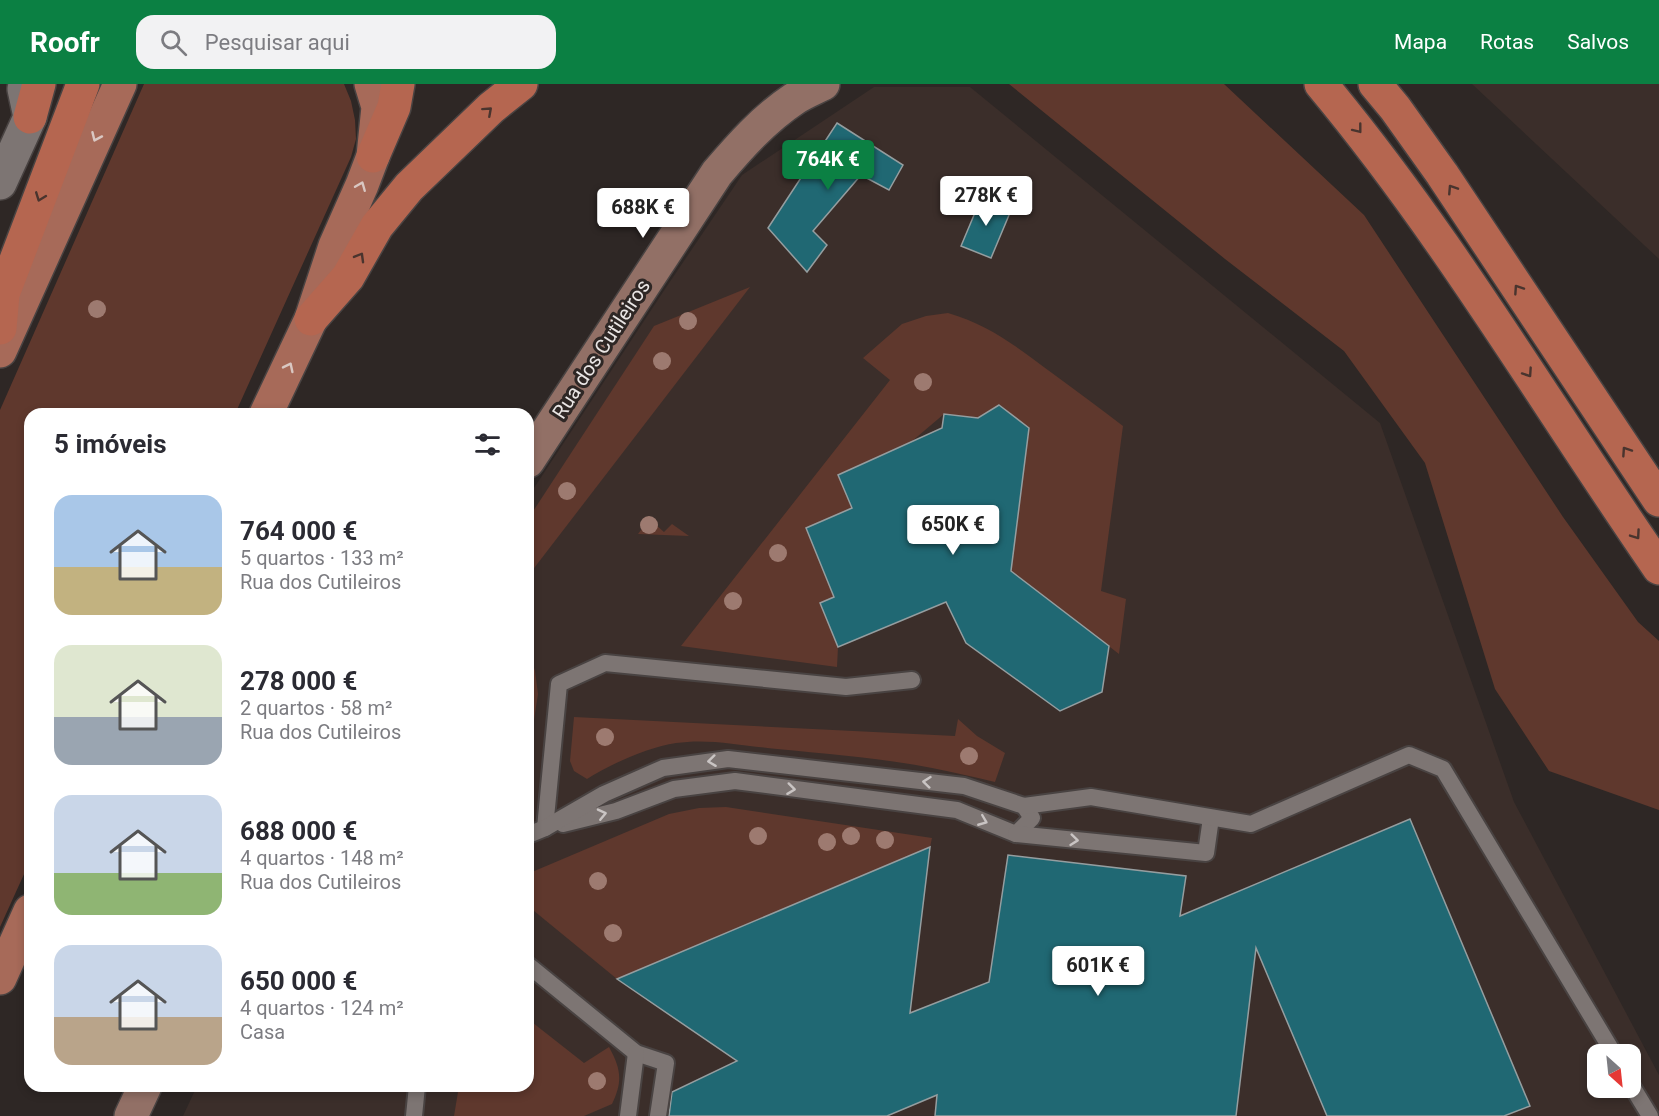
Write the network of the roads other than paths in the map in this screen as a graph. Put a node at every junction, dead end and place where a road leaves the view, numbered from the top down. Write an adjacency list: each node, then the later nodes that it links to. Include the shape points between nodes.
1 (23, 84): 11 (street)
2 (39, 84): 11 (highway)
3 (84, 84): 15 (highway, one-way to 15, via 3,294)
4 (120, 84): 16 (main road, one-way to 16)
5 (371, 84): 12 (main road, via 378,107)
6 (398, 84): 12 (highway, via 394,107)
7 (521, 84): 14 (highway, one-way to 7, via 348,277 377,226 409,187)
8 (823, 84): 18 (main road, Rua dos Cutileiros, via 795,98 766,121 717,172)
9 (1321, 84): 20 (highway, one-way to 20, via 1392,173)
10 (1375, 84): 19 (highway, one-way to 10, via 1442,174)
11 (30, 117): 13 (street)
12 (373, 156): 14 (main road, one-way to 12, via 335,246)
13 (0, 183)
14 (311, 319): 17 (main road, one-way to 14)
15 (0, 328)
16 (0, 351)
17 (269, 408)
18 (534, 452)
19 (1659, 500)
20 (1659, 568)
21 (912, 680): 24 (lane, via 846,687 604,663 559,684)
22 (1024, 806): 23 (lane, via 1091,798); 24 (lane, one-way to 24, via 964,786 728,759 663,768 604,794); 26 (lane, via 1032,818)
23 (1211, 818): 26 (lane, one-way to 23, via 1206,853); 30 (lane, via 1251,824 1408,755 1443,768)
24 (545, 828): 25 (lane); 26 (lane, one-way to 26, via 616,811 674,789 735,781 957,810)
25 (534, 833)
26 (1016, 834)
27 (24, 924): 29 (main road)
28 (534, 970): 31 (lane)
29 (0, 978)
30 (1608, 1044)
31 (636, 1053): 37 (lane); 38 (lane, via 666,1063)
32 (142, 1092): 35 (main road)
33 (416, 1092): 36 (lane)
34 (1639, 1098): 39 (lane)
35 (131, 1116)
36 (414, 1116)
37 (628, 1116)
38 (658, 1116)
39 (1650, 1116)

